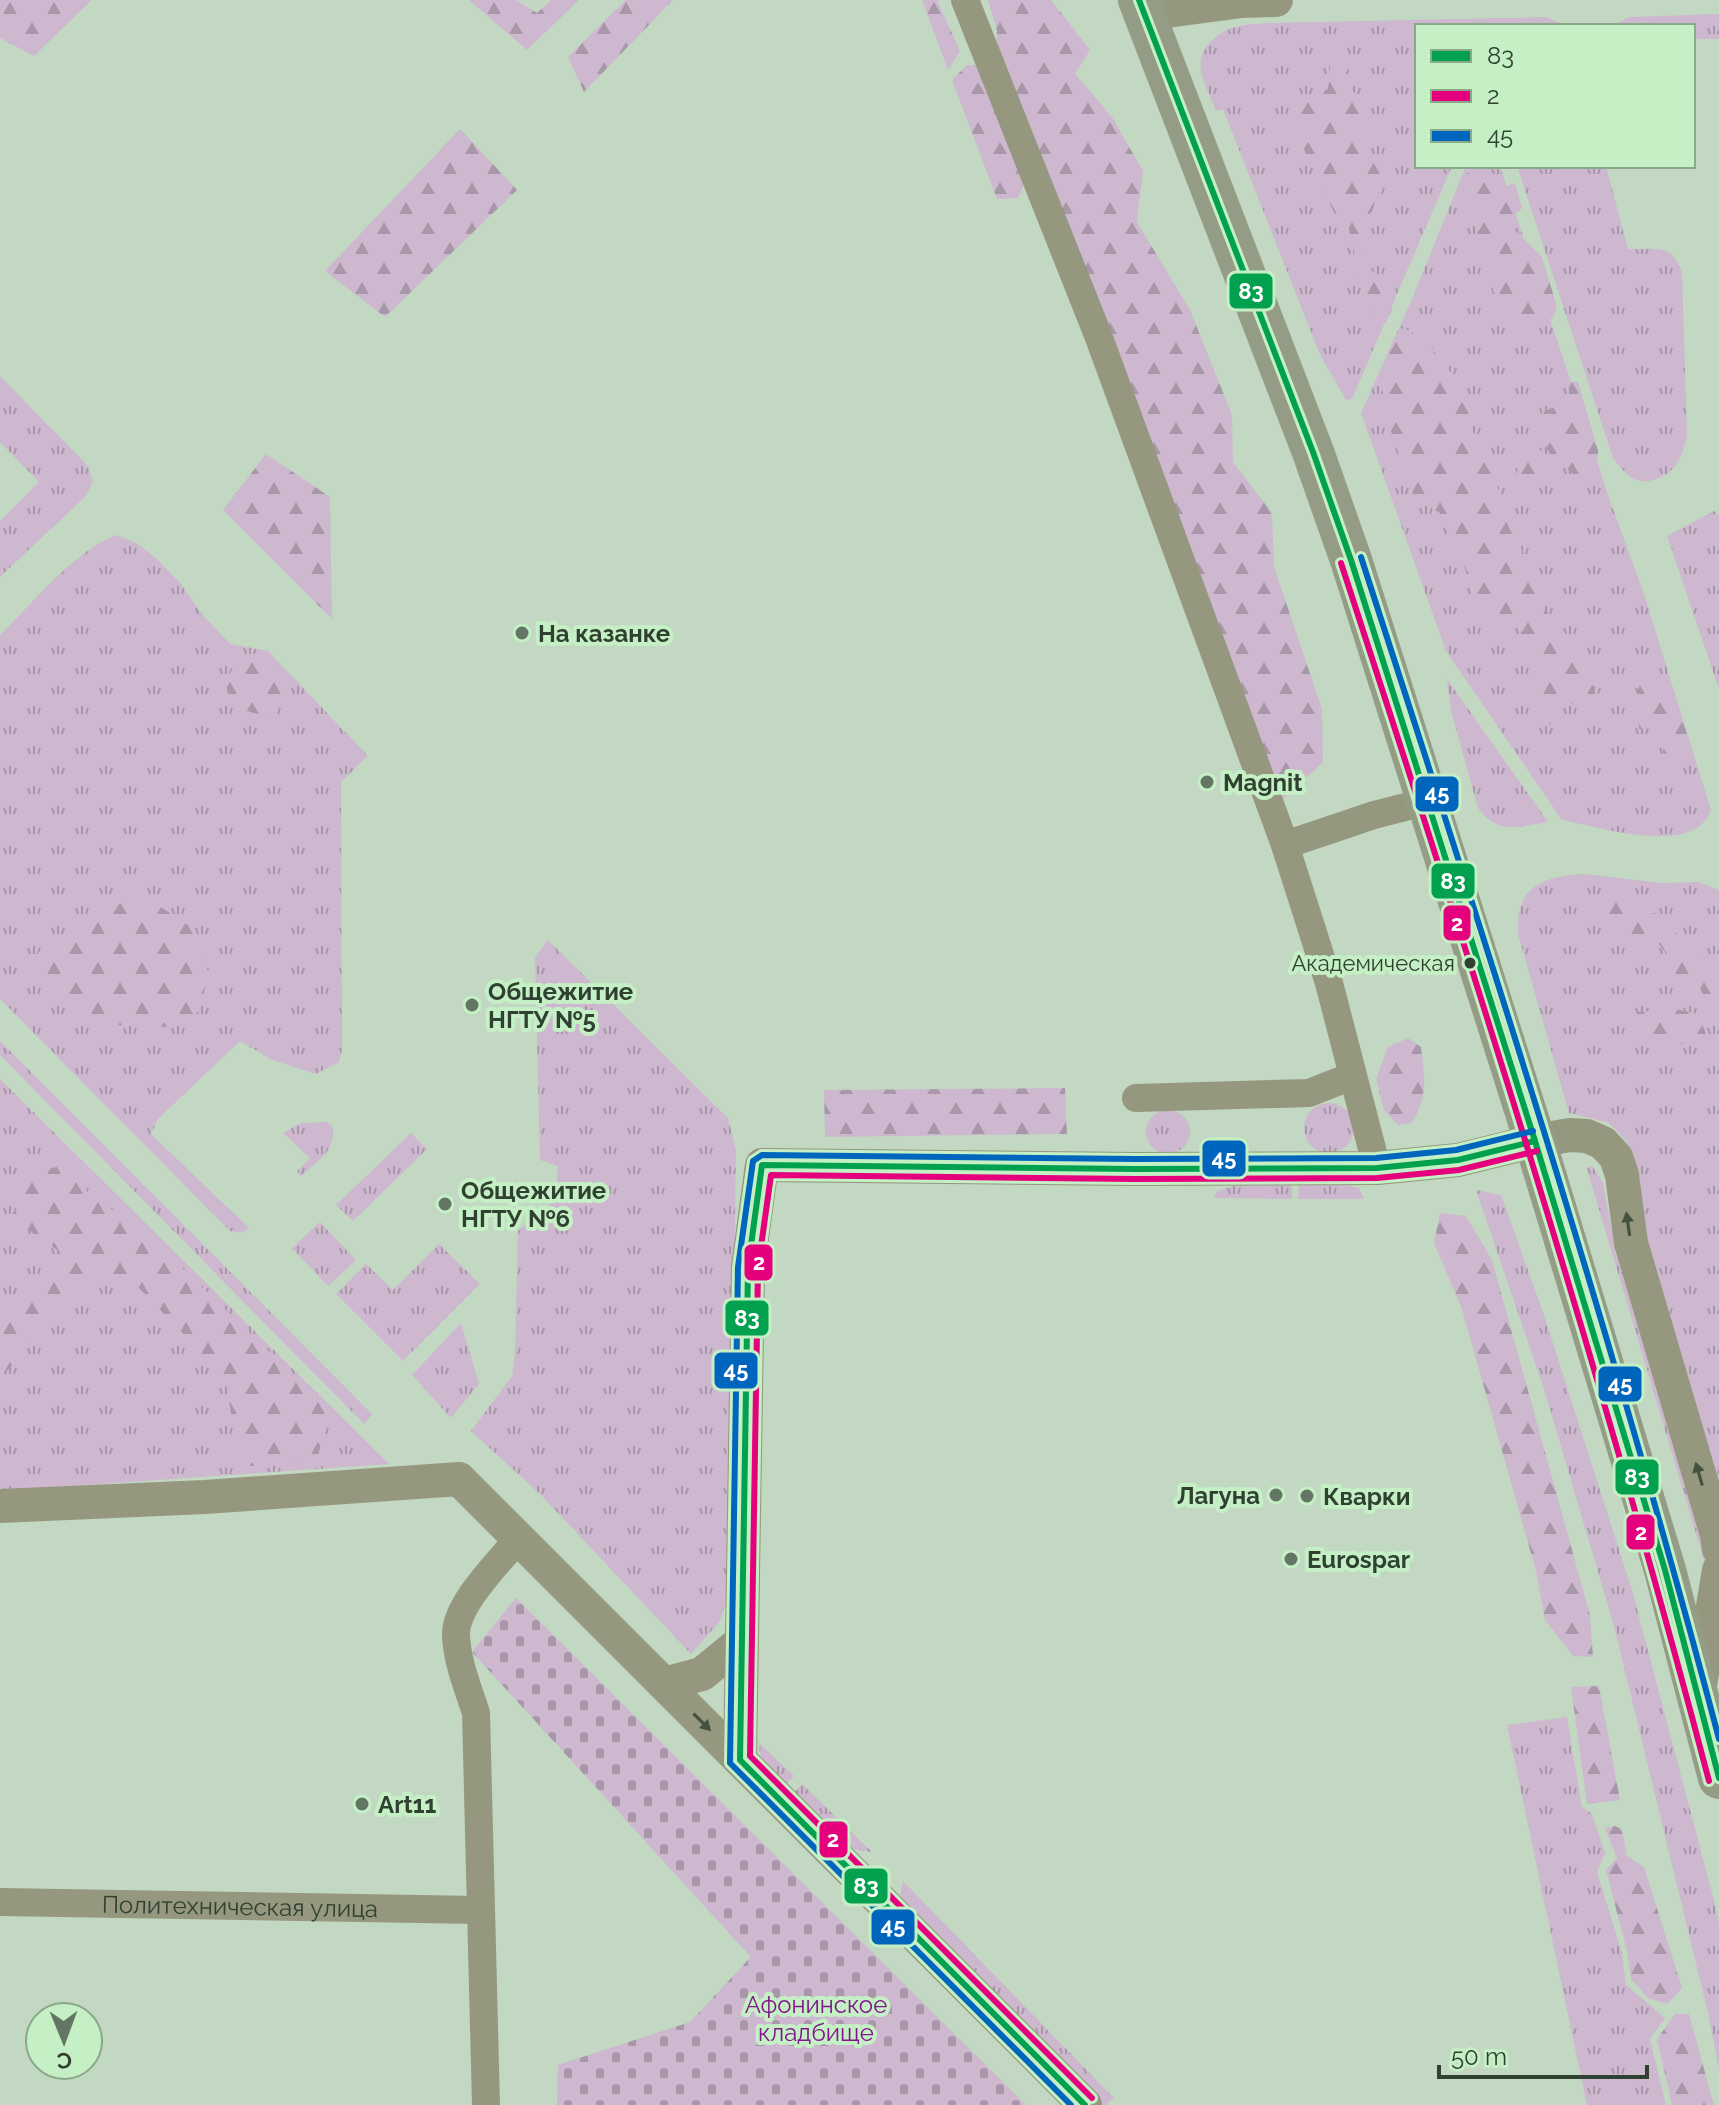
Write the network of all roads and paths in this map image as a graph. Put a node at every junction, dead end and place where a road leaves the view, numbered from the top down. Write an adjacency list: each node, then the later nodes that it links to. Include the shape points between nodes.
1 (965, 0): 5 (street, via 1098,335)
2 (1276, 0): 3 (street)
3 (1142, 7): 4 (main road, via 1313,452)
4 (1429, 801): 5 (street); 8 (main road)
5 (1285, 845): 6 (street)
6 (1352, 1076): 7 (street, via 1309,1093); 9 (street)
7 (1136, 1098)
8 (1535, 1141): 9 (street, via 1458,1160); 12 (street, one-way to 8, via 1631,1243 1616,1157 1587,1136); 16 (main road)
9 (1377, 1168): 14 (street, via 762,1165 748,1267)
10 (0, 1506): 11 (street, via 459,1479)
11 (518, 1539): 15 (street); 20 (street, via 460,1615 456,1633 476,1713)
12 (1719, 1549)
13 (1719, 1570): 16 (street)
14 (741, 1642): 15 (street, via 702,1674); 17 (street)
15 (664, 1684): 17 (street, one-way to 17)
16 (1698, 1695): 18 (main road)
17 (740, 1760): 22 (street)
18 (1719, 1778)
19 (0, 1902): 20 (street, Политехническая улица)
20 (480, 1910): 21 (street)
21 (486, 2105)
22 (1085, 2105)

